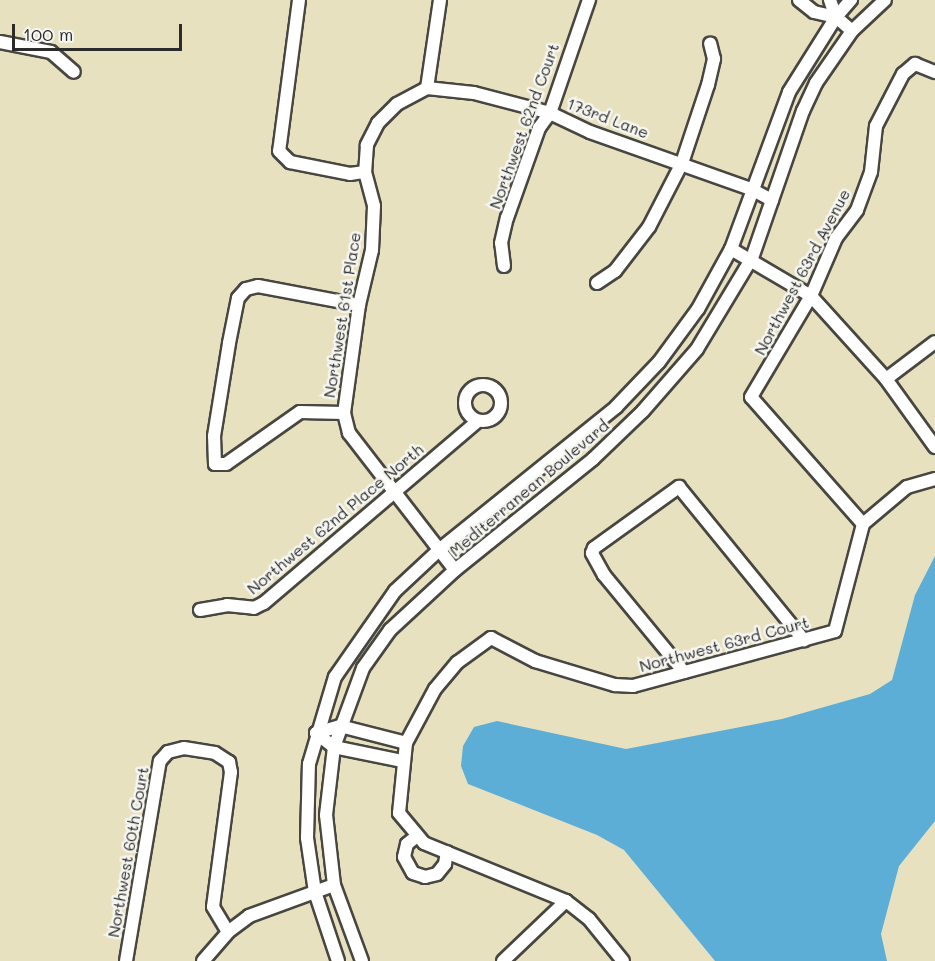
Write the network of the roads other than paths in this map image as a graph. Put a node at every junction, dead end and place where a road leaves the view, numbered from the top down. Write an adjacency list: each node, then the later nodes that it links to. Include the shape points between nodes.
1 (299, 0): 17 (street, via 279,151 290,162 350,174)
2 (440, 0): 14 (street)
3 (590, 0): 15 (street, Northwest 62nd Court)
4 (800, 0): 8 (street, via 814,12)
5 (830, 0): 8 (street)
6 (851, 0): 8 (street, Mediterranean Boulevard)
7 (885, 0): 9 (street, Mediterranean Boulevard)
8 (836, 17): 9 (street); 18 (street, Mediterranean Boulevard, via 789,92)
9 (852, 31): 19 (street, Mediterranean Boulevard, via 803,111)
10 (0, 42): 12 (street, via 51,52)
11 (710, 43): 16 (street, via 714,59 708,85)
12 (74, 72)
13 (935, 72): 24 (street, Northwest 63rd Avenue, via 915,64 903,74 876,126 871,172 857,210 836,238)
14 (427, 88): 15 (street, 173rd Lane, via 474,93); 17 (street, Northwest 61st Place, via 397,104 378,123 367,145)
15 (550, 113): 16 (street, 173rd Lane, via 590,132); 22 (street, Northwest 62nd Court, via 539,128 507,218 501,243)
16 (682, 163): 18 (street, 173rd Lane); 23 (street, via 649,227 615,271)
17 (365, 172): 25 (street, Northwest 61st Place, via 374,206 372,250)
18 (751, 189): 19 (street, 173rd Lane); 20 (street, Mediterranean Boulevard)
19 (772, 200): 21 (street, Mediterranean Boulevard)
20 (731, 249): 21 (street); 35 (street, Mediterranean Boulevard, via 698,309 659,362 616,407)
21 (752, 258): 24 (street); 36 (street, Mediterranean Boulevard, via 697,349 643,411 593,459)
22 (504, 266)
23 (597, 283)
24 (811, 296): 27 (street); 34 (street, Northwest 63rd Avenue, via 752,397)
25 (359, 305): 28 (street, Northwest 61st Place); 28 (street, via 258,286 246,289 238,298 229,343 213,446 215,464 226,464 300,412)
26 (935, 342): 27 (street)
27 (886, 379): 30 (street)
28 (344, 412): 33 (street, via 349,433)
29 (478, 421): 33 (street, Northwest 62nd Place North)
30 (935, 447)
31 (935, 465): 32 (street)
32 (935, 478): 34 (street, via 907,487)
33 (393, 492): 35 (street); 37 (street, Northwest 62nd Place North, via 264,603 254,608 227,605)
34 (863, 524): 38 (street, Northwest 63rd Court, via 835,631)
35 (439, 550): 36 (street); 41 (street, Mediterranean Boulevard, via 395,591 335,677)
36 (454, 570): 40 (street, Mediterranean Boulevard, via 390,630 363,668)
37 (200, 610)
38 (804, 640): 39 (street, Northwest 63rd Court); 39 (street, via 679,487 594,548 593,559)
39 (684, 672): 42 (street, Northwest 63rd Court, via 633,686 615,686 535,661 491,638 458,662 435,689)
40 (340, 726): 41 (street); 42 (street); 43 (street, Mediterranean Boulevard)
41 (316, 733): 43 (street); 48 (street, Mediterranean Boulevard, via 309,764 307,838)
42 (406, 743): 44 (street, Northwest 63rd Court)
43 (334, 747): 44 (street); 47 (street, Mediterranean Boulevard, via 326,815)
44 (402, 761): 45 (street, Northwest 63rd Court, via 399,813)
45 (417, 836): 46 (street, Northwest 63rd Court); 46 (street, via 405,850 405,863 413,873 425,877 437,874 445,864)
46 (447, 852): 49 (street, Northwest 63rd Court)
47 (334, 885): 48 (street); 54 (street, Mediterranean Boulevard)
48 (315, 892): 50 (street, via 249,916); 53 (street, Mediterranean Boulevard)
49 (566, 901): 55 (street); 56 (street, Northwest 63rd Court, via 589,919)
50 (228, 932): 51 (street, Northwest 60th Court, via 213,907 231,772 229,762 215,753 184,748 168,752 160,761); 52 (street)
51 (126, 961)
52 (203, 961)
53 (338, 961)
54 (362, 961)
55 (503, 961)
56 (623, 961)

